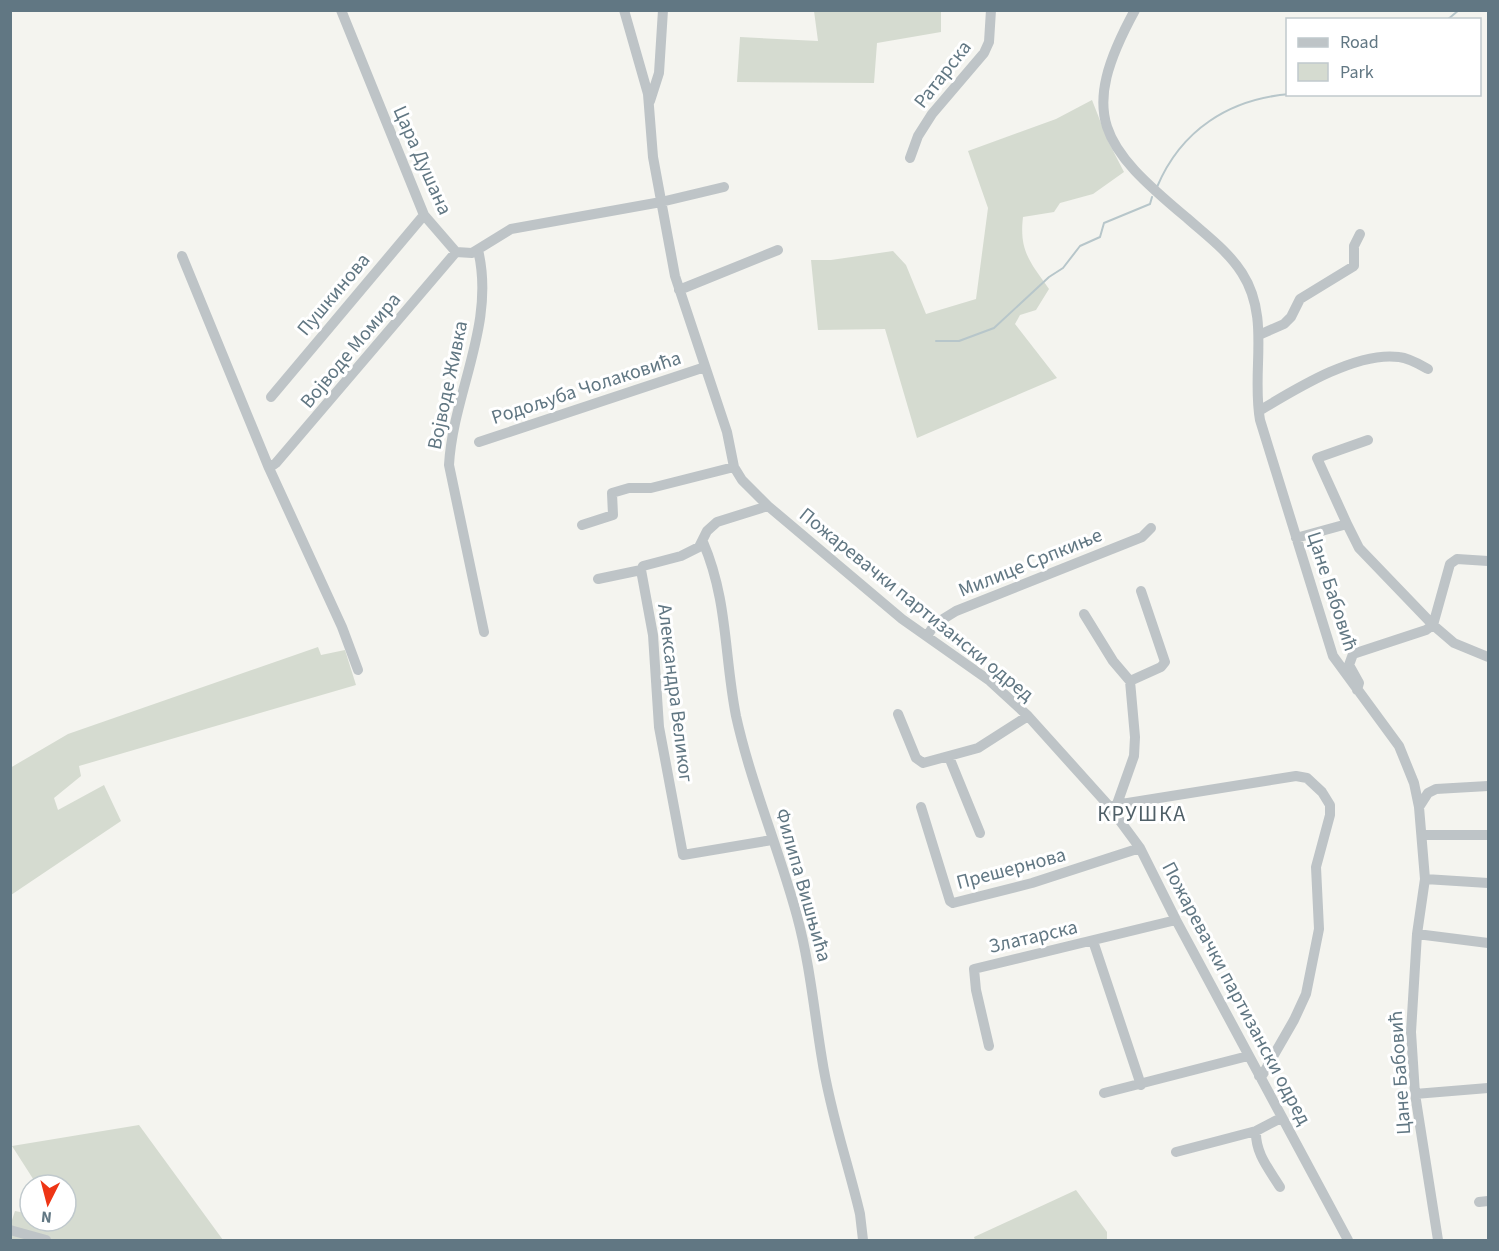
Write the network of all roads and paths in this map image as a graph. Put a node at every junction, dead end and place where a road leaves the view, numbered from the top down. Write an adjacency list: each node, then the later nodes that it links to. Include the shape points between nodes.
1 (341, 10): 10 (street, Цара Душана)
2 (624, 10): 6 (street, Пожаревачки партизански одред)
3 (663, 10): 6 (street, via 659,73)
4 (991, 10): 7 (street, Ратарска, via 984,53 932,114)
5 (1135, 10): 17 (street, Цане Бабовић, via 1109,62 1102,91 1105,121 1120,154 1242,273 1257,310)
6 (648, 104): 9 (street, Пожаревачки партизански одред)
7 (910, 158)
8 (724, 188): 9 (street)
9 (661, 202): 12 (street, via 511,229); 16 (street, Пожаревачки партизански одред)
10 (424, 215): 14 (street, Цара Душана); 20 (street, Пушкинова)
11 (1360, 234): 17 (street, via 1354,246 1354,266 1300,299 1289,320)
12 (478, 250): 14 (street); 38 (street, Војводе Живка, via 483,286 481,316 450,442 449,465)
13 (778, 250): 16 (street)
14 (456, 252): 25 (street, Војводе Момира)
15 (182, 256): 25 (street)
16 (680, 290): 18 (street, Пожаревачки партизански одред)
17 (1259, 335): 21 (street, Цане Бабовић)
18 (705, 367): 23 (street, Родољуба Чолаковића); 24 (street, Пожаревачки партизански одред, via 727,432)
19 (1428, 369): 21 (street, via 1400,357 1377,358 1308,380)
20 (271, 397)
21 (1259, 411): 30 (street, Цане Бабовић)
22 (1368, 440): 27 (street, via 1317,458)
23 (479, 442)
24 (734, 467): 26 (street, Пожаревачки партизански одред); 28 (street, via 651,488 612,493 613,515)
25 (269, 468): 41 (street)
26 (768, 506): 31 (street, via 717,522 707,531); 39 (street, Пожаревачки партизански одред)
27 (1347, 524): 30 (street); 37 (street, via 1359,548)
28 (582, 525)
29 (1151, 528): 39 (street, Милице Српкиње, via 1142,537 956,611 935,624)
30 (1296, 538): 43 (street, Цане Бабовић, via 1333,656)
31 (704, 542): 33 (street, via 681,556); 54 (street, Филипа Вишњића, via 723,600 736,715)
32 (1488, 561): 37 (street, via 1457,560 1450,564)
33 (640, 570): 34 (street); 54 (street, Александра Великог, via 653,635 659,727 684,855)
34 (598, 579)
35 (1142, 591): 42 (street, via 1165,662)
36 (1084, 614): 42 (street)
37 (1433, 625): 40 (street, via 1454,643); 43 (street, via 1353,654 1349,662 1359,683)
38 (484, 632)
39 (927, 636): 45 (street, Пожаревачки партизански одред, via 990,681)
40 (1488, 657)
41 (358, 670)
42 (1130, 681): 48 (street, via 1136,737 1134,756)
43 (1356, 691): 50 (street, Цане Бабовић, via 1399,746)
44 (898, 714): 46 (street, via 919,762)
45 (1028, 716): 46 (street, via 978,748); 48 (street, Пожаревачки партизански одред)
46 (949, 757): 51 (street)
47 (1488, 786): 50 (street, via 1436,789 1428,793)
48 (1113, 805): 55 (street, Пожаревачки партизански одред); 64 (street, via 1296,776 1307,778 1327,799 1330,815 1316,867 1319,929 1311,975 1294,1020)
49 (921, 807): 55 (street, Прешернова, via 953,903)
50 (1419, 807): 52 (street, Цане Бабовић)
51 (980, 833)
52 (1423, 835): 53 (street); 56 (street, Цане Бабовић)
53 (1488, 835)
54 (772, 840): 75 (street, Филипа Вишњића, via 797,915 812,978 822,1059 856,1195)
55 (1140, 848): 58 (street, Пожаревачки партизански одред)
56 (1425, 879): 57 (street); 59 (street, Цане Бабовић)
57 (1488, 883)
58 (1176, 920): 60 (street, Златарска); 63 (street, Пожаревачки партизански одред)
59 (1417, 934): 61 (street); 68 (street, Цане Бабовић, via 1411,1032)
60 (1092, 941): 62 (street, Златарска, via 974,969); 65 (street)
61 (1488, 943)
62 (989, 1046)
63 (1248, 1056): 64 (street, Пожаревачки партизански одред); 65 (street)
64 (1259, 1076): 69 (street, Пожаревачки партизански одред)
65 (1141, 1085): 67 (street)
66 (1488, 1088): 68 (street)
67 (1104, 1093)
68 (1415, 1094): 77 (street, Цане Бабовић)
69 (1281, 1118): 70 (street); 76 (street, Пожаревачки партизански одред)
70 (1256, 1131): 71 (street); 72 (street, via 1258,1150)
71 (1176, 1152)
72 (1280, 1187)
73 (10, 1230): 74 (street)
74 (46, 1240)
75 (863, 1240)
76 (1348, 1240)
77 (1438, 1240)

